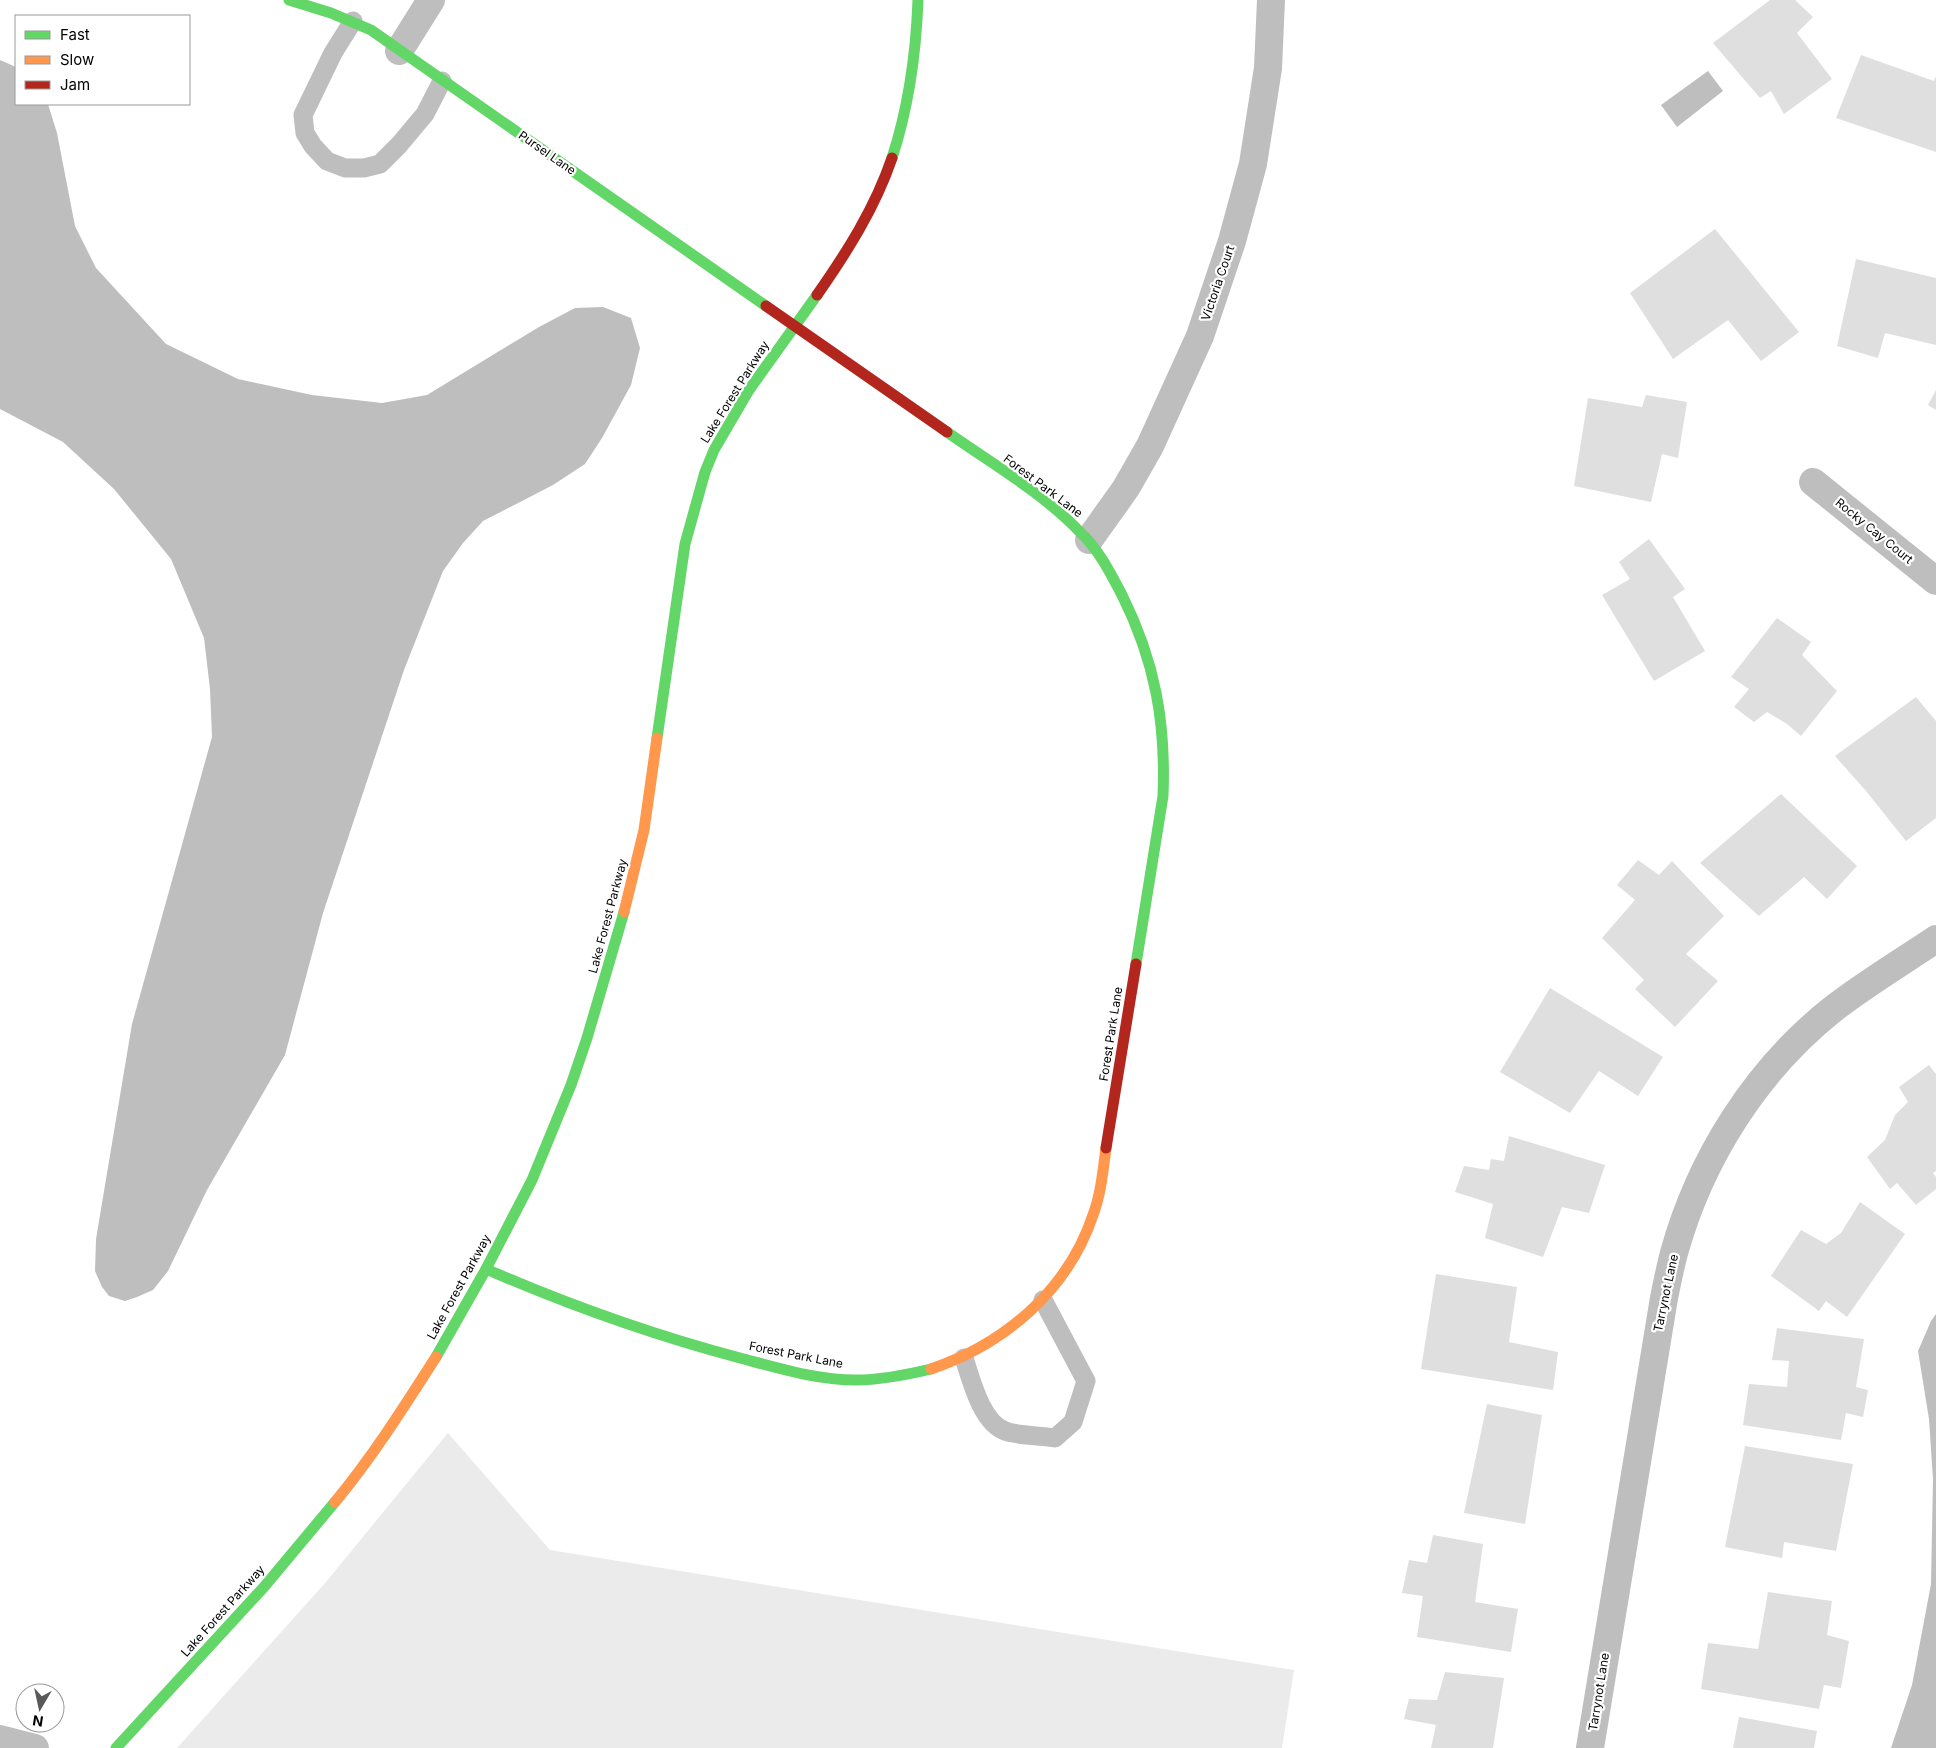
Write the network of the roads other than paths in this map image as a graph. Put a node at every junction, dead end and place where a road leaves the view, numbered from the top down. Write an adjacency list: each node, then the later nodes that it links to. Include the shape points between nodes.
1 (289, 0): 5 (street, Pursel Lane)
2 (431, 0): 6 (street)
3 (918, 0): 8 (street, Lake Forest Parkway, via 912,85 895,151 867,216)
4 (1270, 0): 10 (street, Victoria Court, via 1268,68 1253,164 1232,241 1200,336 1150,446 1126,488)
5 (353, 21): 6 (street, Pursel Lane); 7 (lane, via 333,53 303,115 305,133 327,161 345,168 380,164 425,114)
6 (400, 51): 7 (street, Pursel Lane)
7 (442, 80): 8 (street, Pursel Lane)
8 (795, 327): 10 (street, Forest Park Lane, via 1018,482); 13 (street, Lake Forest Parkway, via 758,377 713,452 696,500 685,544 644,830 622,921 571,1085 532,1180)
9 (1813, 482): 11 (street, Rocky Cay Court)
10 (1089, 540): 14 (street, Forest Park Lane, via 1124,598 1148,654 1162,709 1165,766 1163,796 1100,1186 1089,1227 1070,1263)
11 (1936, 581)
12 (1936, 939): 19 (street, Tarrynot Lane, via 1833,1009 1788,1051 1738,1112 1703,1176 1685,1219 1664,1298)
13 (486, 1269): 15 (street, Forest Park Lane, via 548,1297 638,1330 771,1366 832,1378 891,1378 924,1372); 18 (street, Lake Forest Parkway, via 414,1392 359,1473 264,1587)
14 (1043, 1300): 15 (street, Forest Park Lane, via 1003,1336); 15 (lane, via 1086,1381 1073,1422 1055,1438 1004,1431 989,1419 975,1392)
15 (964, 1358)
16 (0, 1739): 17 (street)
17 (36, 1748)
18 (116, 1748)
19 (1590, 1748)

